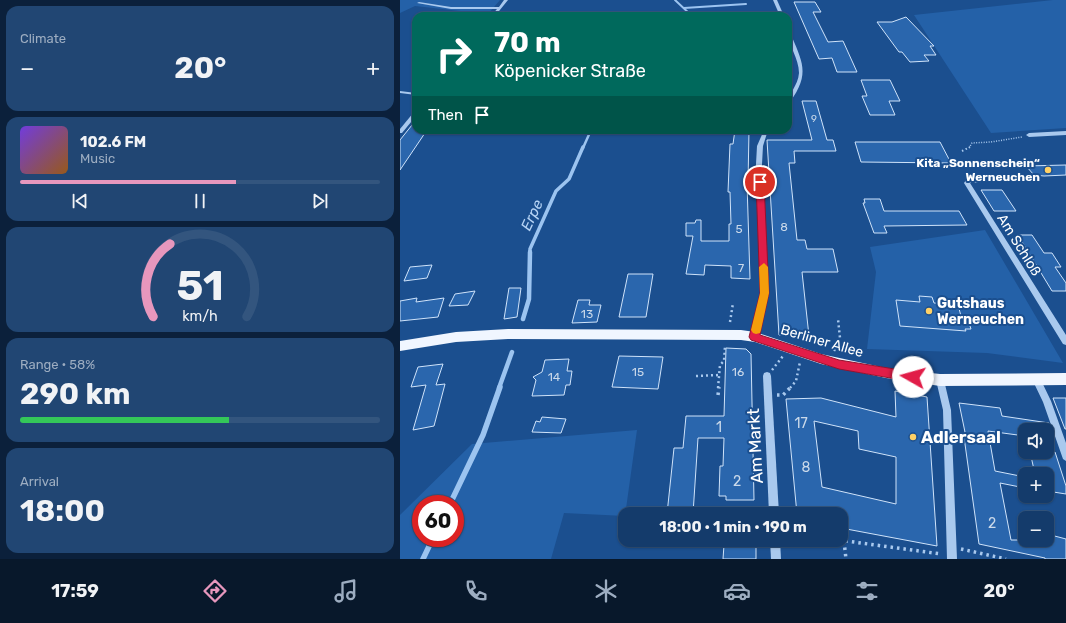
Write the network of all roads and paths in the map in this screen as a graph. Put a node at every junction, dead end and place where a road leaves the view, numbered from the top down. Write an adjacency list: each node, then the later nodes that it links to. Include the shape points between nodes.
1 (506, 0): 4 (street)
2 (775, 0): 6 (street)
3 (419, 3): 4 (street, via 451,8)
4 (500, 8): 5 (street)
5 (496, 12)
6 (780, 12)
7 (792, 42): 10 (street, via 802,72 800,85)
8 (400, 92): 9 (street)
9 (412, 94)
10 (792, 96)
11 (412, 118): 12 (street)
12 (400, 132)
13 (1066, 133): 15 (street)
14 (765, 134): 21 (street, via 759,164 765,293)
15 (1028, 136): 16 (path, via 972,143 969,148)
16 (962, 151)
17 (992, 180): 22 (street, Am Schloß, via 967,183)
18 (733, 303): 20 (path)
19 (838, 319): 25 (path, via 840,338)
20 (730, 322)
21 (754, 337): 23 (main road, Berliner Allee, via 729,334 521,334 456,337); 33 (main road, Berliner Allee, via 839,364)
22 (1066, 342)
23 (400, 346)
24 (724, 346): 28 (path, via 724,361 720,365)
25 (834, 351)
26 (783, 356): 30 (path)
27 (800, 361): 35 (path, via 796,382 783,395)
28 (719, 375): 29 (path); 34 (path)
29 (696, 376)
30 (767, 376): 35 (street, Am Markt)
31 (1036, 379): 32 (main road, Berliner Allee); 33 (main road, Berliner Allee); 36 (street)
32 (1066, 379)
33 (940, 380): 41 (street, via 946,410)
34 (718, 395)
35 (768, 395): 37 (street, Am Markt)
36 (1066, 456)
37 (774, 507)
38 (848, 541): 41 (path)
39 (775, 547): 42 (street)
40 (843, 547): 43 (path)
41 (952, 554): 44 (path)
42 (776, 559)
43 (846, 559)
44 (1006, 559)

